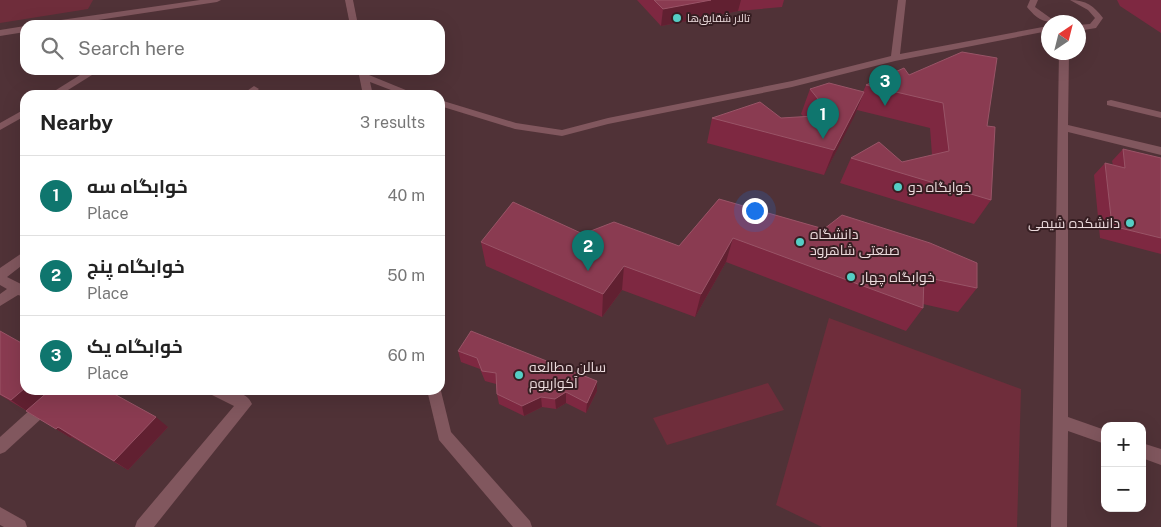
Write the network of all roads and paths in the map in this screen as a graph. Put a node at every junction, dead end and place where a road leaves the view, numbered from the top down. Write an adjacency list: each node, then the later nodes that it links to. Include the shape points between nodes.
1 (217, 0): 7 (lane)
2 (349, 0): 8 (lane)
3 (902, 0): 13 (lane)
4 (1034, 0): 6 (lane, via 1032,7)
5 (1074, 0): 9 (lane, via 1091,8 1099,18 1094,26)
6 (1041, 16)
7 (81, 20)
8 (353, 20)
9 (1086, 27)
10 (20, 30): 12 (lane)
11 (1041, 30): 13 (lane)
12 (0, 33)
13 (895, 58): 22 (lane, via 792,84 562,133 515,126)
14 (1064, 60): 26 (lane)
15 (87, 75): 18 (lane)
16 (364, 75): 19 (lane)
17 (366, 75): 20 (lane)
18 (61, 90)
19 (367, 90)
20 (402, 90)
21 (1111, 104): 24 (lane)
22 (445, 105)
23 (20, 115): 25 (lane)
24 (1161, 115)
25 (0, 127)
26 (1063, 127): 27 (lane); 37 (lane)
27 (1161, 151)
28 (20, 260): 29 (lane)
29 (0, 274)
30 (0, 279): 31 (lane)
31 (20, 289)
32 (20, 291): 33 (lane)
33 (0, 301)
34 (57, 395): 39 (lane)
35 (227, 395): 44 (lane, via 244,404)
36 (435, 395): 45 (lane, via 444,435)
37 (1060, 421): 38 (lane); 46 (lane)
38 (1101, 436)
39 (0, 447)
40 (1146, 451): 41 (lane)
41 (1161, 457)
42 (0, 515): 43 (lane)
43 (19, 527)
44 (143, 527)
45 (524, 527)
46 (1059, 527)

